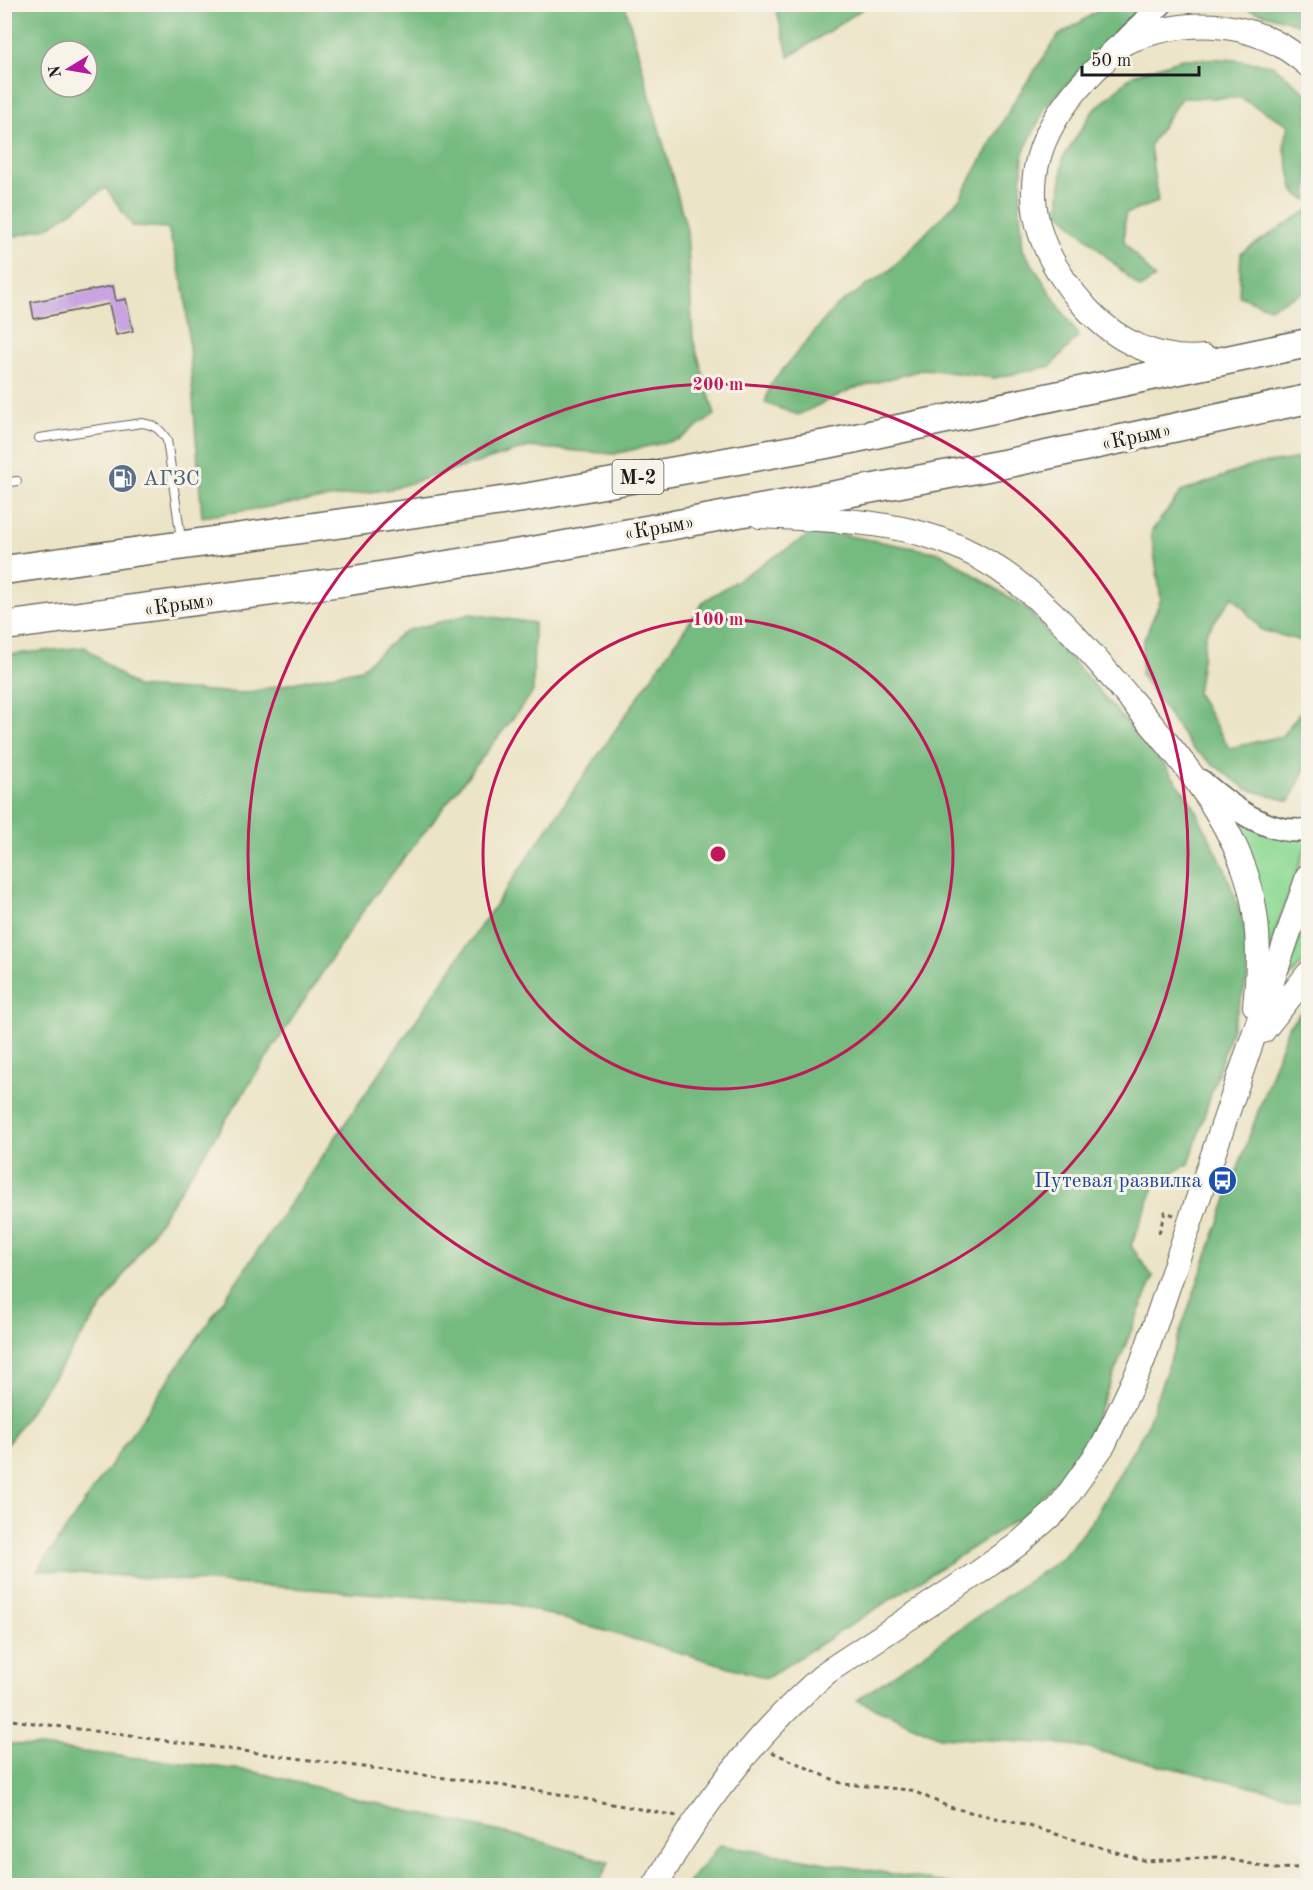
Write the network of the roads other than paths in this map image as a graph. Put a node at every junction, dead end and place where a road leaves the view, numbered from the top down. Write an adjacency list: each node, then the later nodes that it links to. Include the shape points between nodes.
1 (1161, 4): 2 (street)
2 (1124, 43): 3 (main road, via 1185,25 1222,26 1260,34); 5 (main road, via 1068,98 1042,144 1034,197 1047,249 1073,293 1124,340 1151,352 1180,358)
3 (1308, 65)
4 (1308, 343): 5 (highway, М-2)
5 (1267, 352): 11 (highway, М-2, via 808,447 530,497)
6 (1308, 399): 10 (highway, «Крым», via 1009,463)
7 (39, 438): 11 (lane, via 142,423 162,431)
8 (17, 482): 9 (lane)
9 (4, 483)
10 (730, 514): 13 (highway, «Крым», via 349,581); 14 (main road, via 835,520 899,529 950,543 980,558 1038,600 1085,645)
11 (182, 546): 12 (highway, М-2)
12 (4, 570)
13 (4, 626)
14 (1191, 772): 15 (street, via 1233,807 1262,823 1291,831); 18 (main road, via 1231,839 1251,896 1258,950)
15 (1308, 830)
16 (1308, 876): 18 (main road)
17 (1308, 974): 18 (main road)
18 (1250, 1047): 19 (main road, via 1142,1363 1104,1444 1076,1486 1052,1514 1007,1552 827,1672 782,1713 697,1819)
19 (655, 1886)

